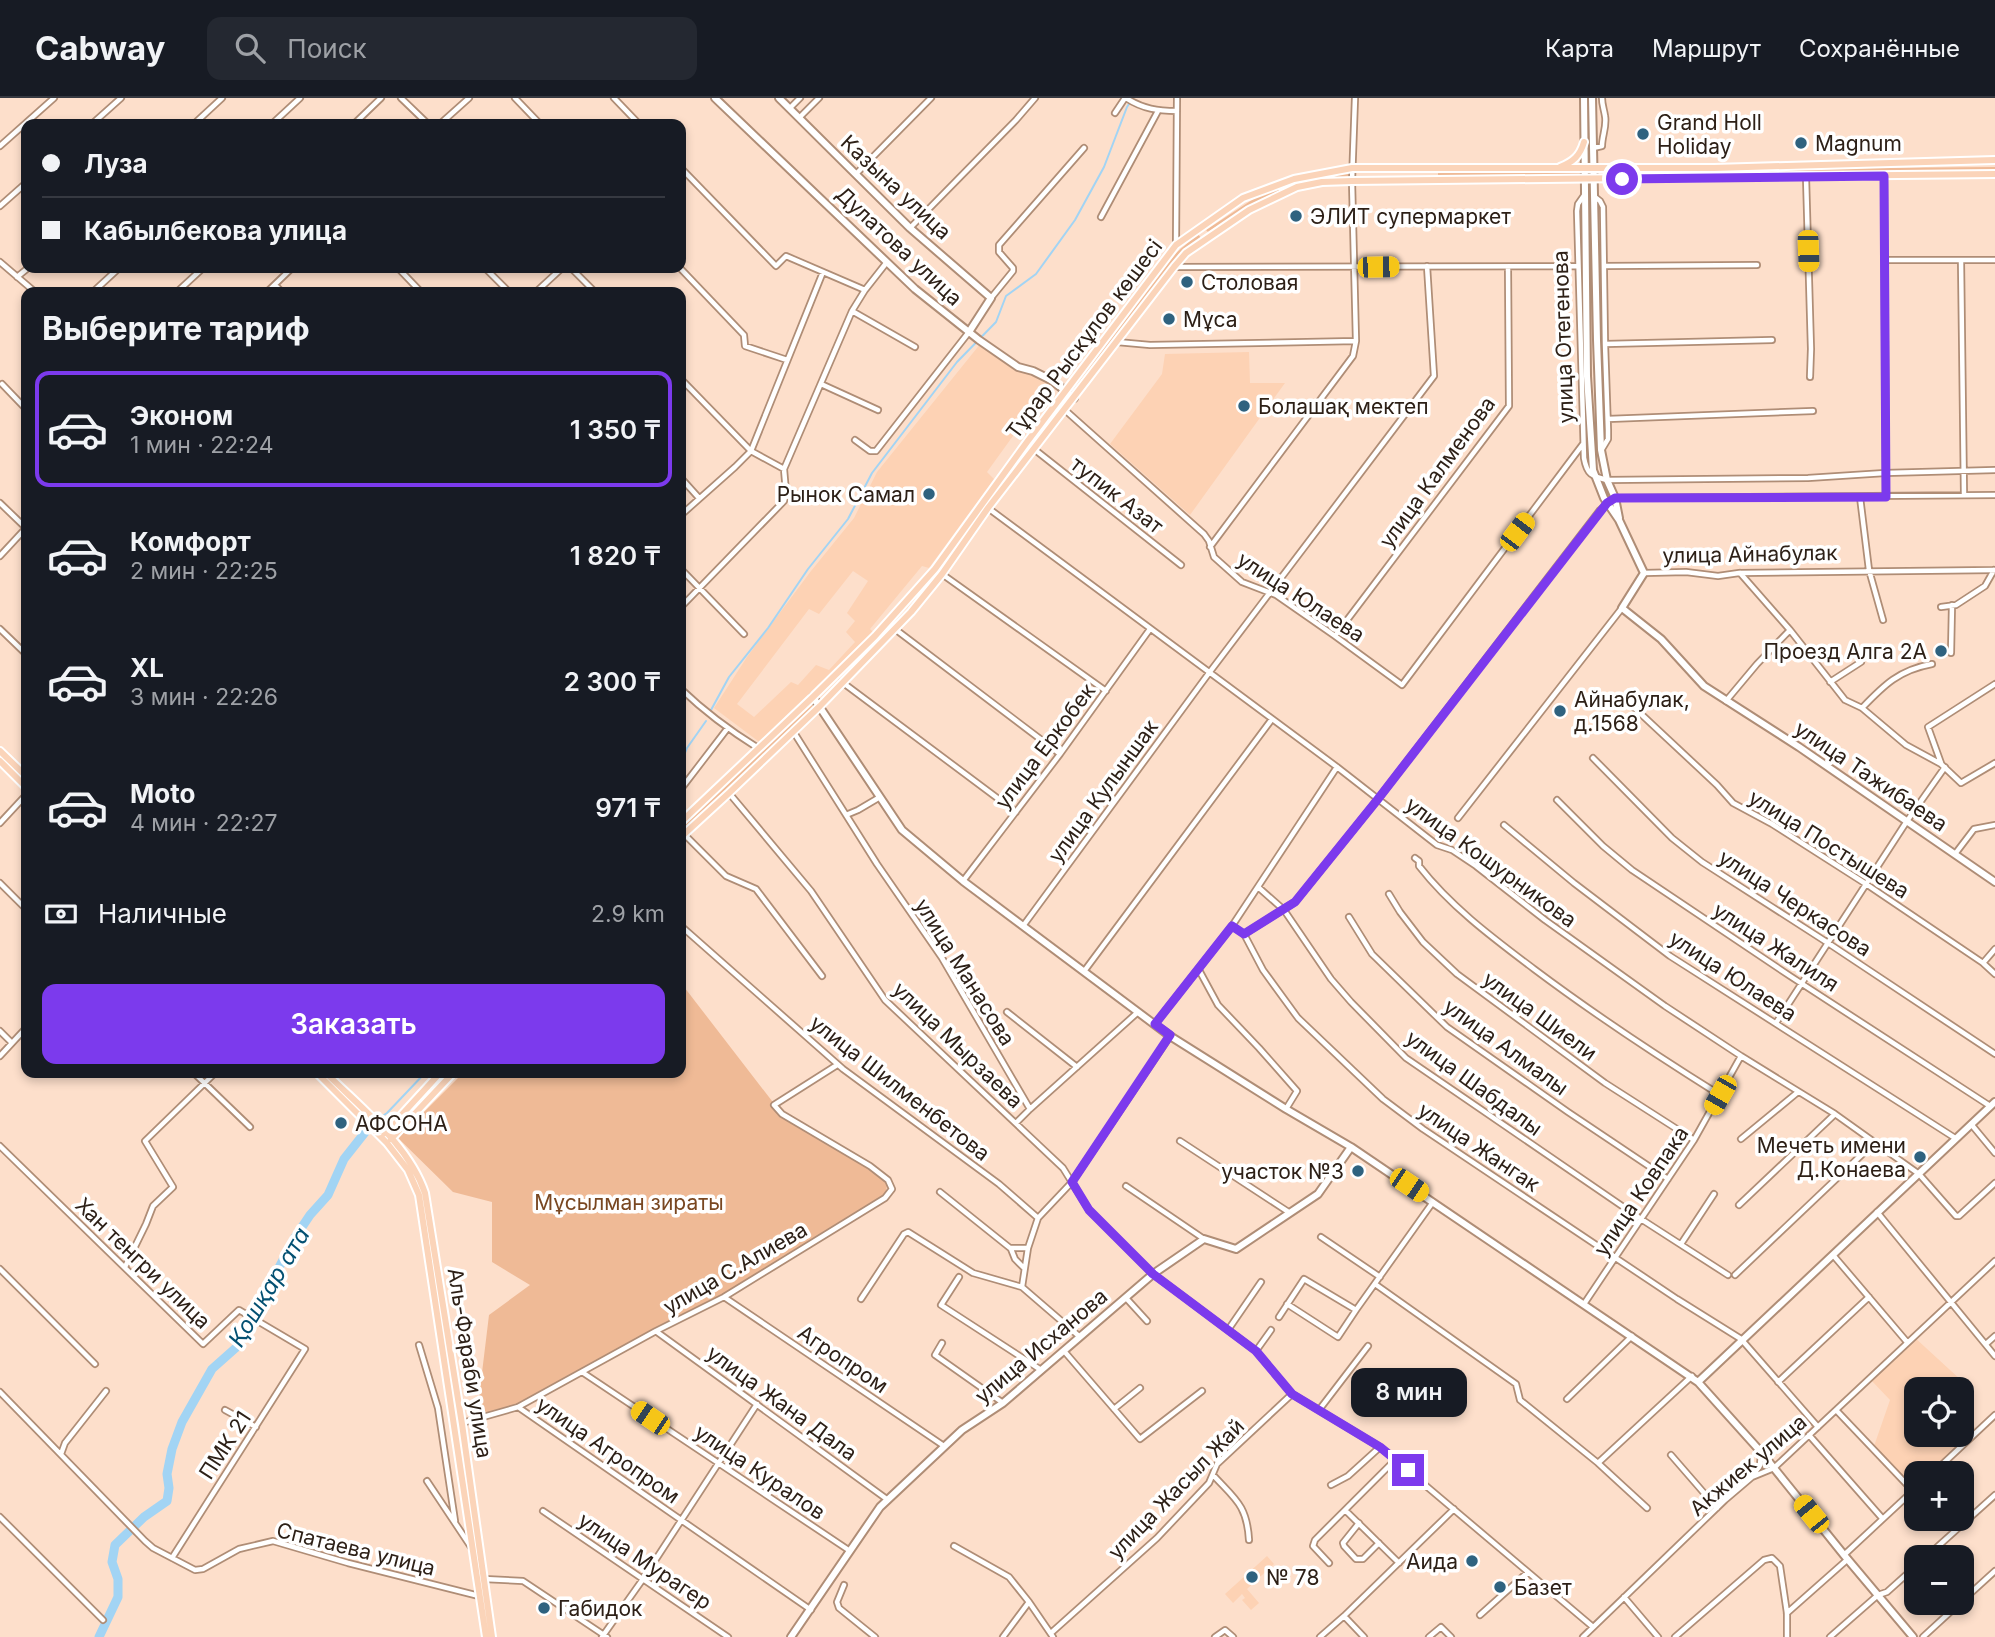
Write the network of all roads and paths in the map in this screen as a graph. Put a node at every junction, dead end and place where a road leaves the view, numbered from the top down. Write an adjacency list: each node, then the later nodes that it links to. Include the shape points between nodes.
1 (54, 98): 27 (street)
2 (121, 98): 28 (street)
3 (222, 98): 29 (street)
4 (300, 98): 30 (street)
5 (381, 98): 31 (street)
6 (401, 98): 32 (street)
7 (469, 98): 33 (street)
8 (515, 98): 34 (street)
9 (614, 98): 35 (street)
10 (715, 98): 73 (street, Дулатова улица)
11 (779, 98): 22 (street, Казына улица)
12 (800, 98): 22 (street)
13 (819, 98): 26 (street)
14 (931, 98): 51 (street)
15 (1035, 98): 65 (street)
16 (1126, 98): 23 (street); 25 (street)
17 (1177, 98): 24 (street)
18 (1354, 98): 43 (street)
19 (1584, 98): 37 (street, улица Отегенова)
20 (1592, 98): 40 (street, улица Отегенова)
21 (1602, 98): 40 (street, via 1602,146)
22 (789, 108): 26 (street, Казына улица)
23 (1158, 111): 24 (street); 64 (street)
24 (1177, 111): 68 (street)
25 (1115, 113)
26 (799, 118): 51 (street, Казына улица)
27 (30, 119)
28 (98, 119)
29 (199, 119)
30 (277, 119)
31 (359, 119)
32 (423, 119)
33 (446, 119)
34 (536, 119)
35 (634, 119)
36 (21, 127): 38 (street)
37 (1584, 142): 45 (main road, via 1576,159); 46 (street, улица Отегенова)
38 (0, 146)
39 (1084, 148): 104 (street, via 999,245 1013,271)
40 (1593, 148): 47 (street, улица Отегенова)
41 (1995, 160): 42 (main road, Тұрар Рыскұлов көшесі)
42 (1755, 167): 48 (main road, Тұрар Рыскұлов көшесі); 53 (main road)
43 (1352, 168): 44 (main road, Тұрар Рыскұлов көшесі); 59 (street); 66 (main road, Тұрар Рыскұлов көшесі, via 1294,179 1243,198)
44 (1432, 168): 45 (main road, Тұрар Рыскұлов көшесі); 58 (main road)
45 (1558, 168): 46 (main road, Тұрар Рыскұлов көшесі)
46 (1585, 168): 47 (main road, Тұрар Рыскұлов көшесі); 56 (street, улица Отегенова)
47 (1593, 168): 48 (main road, Тұрар Рыскұлов көшесі); 57 (street, улица Отегенова)
48 (1714, 168): 55 (main road)
49 (686, 173): 82 (street, via 776,266 786,256)
50 (1995, 174): 52 (main road, Тұрар Рыскұлов көшесі)
51 (856, 175): 65 (street, Казына улица)
52 (1884, 176): 54 (main road, Тұрар Рыскұлов көшесі); 69 (street)
53 (1756, 177): 54 (main road, Тұрар Рыскұлов көшесі); 55 (main road, Тұрар Рыскұлов көшесі)
54 (1806, 177): 113 (street)
55 (1714, 178): 57 (main road, Тұрар Рыскұлов көшесі)
56 (1585, 179): 57 (main road, Тұрар Рыскұлов көшесі); 58 (main road, Тұрар Рыскұлов көшесі); 61 (street, улица Отегенова)
57 (1594, 179): 62 (street, улица Отегенова)
58 (1432, 180): 59 (main road, Тұрар Рыскұлов көшесі)
59 (1352, 181): 67 (main road, Тұрар Рыскұлов көшесі, via 1297,187 1246,212); 81 (street)
60 (21, 187): 63 (street)
61 (1585, 194): 75 (street, улица Отегенова, via 1578,204); 133 (street, улица Отегенова, via 1587,376)
62 (1594, 197): 76 (street, улица Отегенова, via 1603,207); 127 (street, улица Отегенова)
63 (0, 206)
64 (1101, 217)
65 (910, 228): 104 (street, Казына улица)
66 (1199, 229): 67 (main road); 68 (main road, Тұрар Рыскұлов көшесі)
67 (1206, 239): 78 (main road, Тұрар Рыскұлов көшесі)
68 (1176, 245): 117 (main road, Тұрар Рыскұлов көшесі)
69 (1884, 260): 70 (street); 132 (street)
70 (1961, 260): 71 (street); 130 (street)
71 (1995, 260)
72 (0, 262): 77 (street)
73 (887, 262): 103 (street); 106 (street, Дулатова улица)
74 (1757, 265): 76 (street)
75 (1578, 266): 80 (street); 125 (street, улица Отегенова)
76 (1604, 266): 110 (street, улица Отегенова)
77 (6, 267): 83 (street); 93 (street)
78 (1174, 267): 81 (street); 109 (main road, Тұрар Рыскұлов көшесі)
79 (1426, 267): 80 (street); 81 (street); 159 (street, via 1434,376)
80 (1508, 267): 172 (street, улица Калменова, via 1509,406)
81 (1353, 268): 108 (street)
82 (823, 272): 103 (street); 112 (street)
83 (0, 273)
84 (22, 273): 93 (street)
85 (114, 273): 96 (street)
86 (197, 273): 97 (street)
87 (287, 273): 94 (street)
88 (403, 273): 99 (street)
89 (490, 273): 100 (street)
90 (557, 273): 101 (street)
91 (576, 273): 102 (street)
92 (685, 273): 112 (street, via 744,335 745,346)
93 (18, 277): 95 (street)
94 (275, 285): 98 (street)
95 (29, 287)
96 (98, 287)
97 (182, 287)
98 (273, 287)
99 (416, 287)
100 (504, 287)
101 (541, 287)
102 (590, 287)
103 (865, 290): 105 (street)
104 (991, 298): 106 (street)
105 (852, 311): 111 (street); 116 (street)
106 (969, 332): 117 (street, Дулатова улица, via 1018,367 1033,370); 124 (street, via 876,451)
107 (1772, 340): 110 (street)
108 (1356, 341): 109 (street); 149 (street, via 1353,356)
109 (1118, 342): 118 (main road, Тұрар Рыскұлов көшесі)
110 (1605, 344): 123 (street, улица Отегенова)
111 (915, 348)
112 (787, 360): 128 (street)
113 (1810, 377)
114 (2, 384): 119 (street)
115 (686, 384): 128 (street)
116 (821, 384): 120 (street); 129 (street)
117 (1066, 391): 118 (street, Дулатова улица); 162 (main road, Тұрар Рыскұлов көшесі)
118 (1074, 398): 121 (main road, Тұрар Рыскұлов көшесі)
119 (21, 404)
120 (878, 410)
121 (1065, 410): 126 (main road, Тұрар Рыскұлов көшесі); 149 (street, улица Юлаева, via 1204,534)
122 (1813, 411): 123 (street)
123 (1608, 419): 127 (street, улица Отегенова, via 1608,439)
124 (855, 440)
125 (1583, 444): 133 (street, улица Отегенова, via 1586,468); 172 (street, улица Юлаева, via 1402,685)
126 (1034, 449): 144 (main road, Тұрар Рыскұлов көшесі); 151 (street, тупик Азат)
127 (1601, 450): 134 (street, улица Отегенова)
128 (751, 451): 129 (street); 140 (street)
129 (784, 469): 158 (street, via 784,501)
130 (1964, 470): 131 (street); 132 (street); 136 (street)
131 (1995, 470)
132 (1885, 472): 134 (street, via 1808,478); 139 (street)
133 (1595, 477): 134 (street); 143 (street, улица Отегенова)
134 (1607, 480): 141 (street, улица Отегенова)
135 (686, 484): 140 (street)
136 (1964, 495): 137 (street); 139 (street)
137 (1995, 495)
138 (1860, 497): 139 (street); 141 (street); 152 (street)
139 (1886, 497)
140 (699, 498): 145 (street)
141 (1615, 498): 143 (street); 146 (street, улица Отегенова)
142 (0, 503): 147 (street)
143 (1607, 503): 146 (street, улица Отегенова); 204 (street)
144 (988, 509): 154 (main road, Тұрар Рыскұлов көшесі); 169 (street, улица Кошурникова)
145 (686, 510)
146 (1619, 520): 155 (street, улица Отегенова)
147 (21, 523)
148 (21, 533): 150 (street)
149 (1210, 548): 159 (street, улица Юлаева, via 1242,582)
150 (0, 556)
151 (1181, 565)
152 (1869, 570): 153 (street, улица Айнабулак); 156 (street, улица Айнабулак); 166 (street)
153 (1994, 570): 161 (street, via 1985,586)
154 (942, 573): 165 (main road, Тұрар Рыскұлов көшесі); 181 (street)
155 (1644, 573): 156 (street, улица Айнабулак); 164 (street, улица Айнабулак)
156 (1740, 573): 170 (street)
157 (686, 575): 158 (street)
158 (698, 588): 160 (street); 171 (street)
159 (1270, 593): 172 (street, улица Юлаева); 177 (street, улица Кулыншак)
160 (686, 601)
161 (1952, 605): 163 (street); 174 (street)
162 (902, 606): 165 (main road); 183 (main road, Тұрар Рыскұлов көшесі)
163 (1941, 607)
164 (1622, 608): 185 (street, улица Тажибаева); 210 (street, улица Айнабулак)
165 (911, 612): 168 (main road, Тұрар Рыскұлов көшесі)
166 (1883, 620)
167 (0, 629): 173 (street)
168 (895, 629): 178 (main road, Тұрар Рыскұлов көшесі); 193 (street)
169 (1150, 629): 177 (street, улица Кошурникова); 181 (street, улица Еркобек)
170 (1790, 630): 179 (street); 185 (street)
171 (744, 634)
172 (1335, 636)
173 (21, 649)
174 (1951, 653)
175 (1861, 662): 179 (street)
176 (1932, 664): 187 (street, via 1887,682)
177 (1209, 673): 188 (street, улица Кошурникова); 228 (street, улица Кулыншак)
178 (842, 681): 186 (main road, Тұрар Рыскұлов көшесі); 207 (street)
179 (1829, 682): 187 (street, via 1845,700)
180 (1995, 684): 197 (street, via 1928,727)
181 (1106, 691): 193 (street, улица Еркобек)
182 (686, 694): 189 (street)
183 (813, 697): 186 (street); 191 (main road, Тұрар Рыскұлов көшесі)
184 (1626, 700): 222 (street, улица Постышева, via 1733,803)
185 (1726, 701): 211 (street, улица Тажибаева)
186 (820, 706): 190 (main road, Тұрар Рыскұлов көшесі); 203 (street)
187 (1862, 708): 197 (street, via 1906,745)
188 (1272, 719): 198 (street, улица Кошурникова); 235 (street)
189 (727, 729): 191 (street); 201 (street)
190 (793, 731): 202 (main road, Тұрар Рыскұлов көшесі); 208 (street, улица Манасова)
191 (758, 748): 209 (main road, Тұрар Рыскұлов көшесі)
192 (0, 751): 199 (main road)
193 (1060, 754): 207 (street, улица Еркобек)
194 (1593, 758): 232 (street, улица Черкасова, via 1702,862)
195 (0, 761): 200 (main road)
196 (1995, 763): 197 (street, via 1961,783)
197 (1943, 765): 211 (street)
198 (1337, 767): 204 (street, улица Кошурникова); 223 (street)
199 (21, 771)
200 (21, 782)
201 (686, 782)
202 (729, 793): 215 (main road, Тұрар Рыскұлов көшесі); 267 (street, улица Мырзаева, via 811,891 885,1000)
203 (880, 797): 208 (street); 219 (street, via 902,830)
204 (1378, 799): 226 (street); 250 (street, улица Кошурникова)
205 (21, 800): 212 (street)
206 (1557, 800): 239 (street, улица Жалиля, via 1632,870)
207 (1016, 812): 219 (street, улица Еркобек)
208 (845, 815): 263 (street, улица Манасова, via 942,958)
209 (686, 817)
210 (1458, 818)
211 (1907, 821): 217 (street, улица Тажибаева); 222 (street)
212 (0, 823)
213 (1504, 825): 242 (street, улица Юлаева, via 1670,956)
214 (1995, 825): 217 (street, via 1974,829)
215 (686, 831)
216 (686, 839): 238 (street, via 726,876 756,888)
217 (1955, 854): 220 (street, улица Тажибаева)
218 (1415, 858): 261 (street, via 1443,896 1501,945 1620,1031)
219 (963, 881): 228 (street)
220 (1995, 882)
221 (0, 883): 225 (street)
222 (1866, 884): 232 (street); 234 (street, улица Постышева)
223 (1258, 887): 226 (street, улица Шабдалы); 229 (street)
224 (1389, 894): 274 (street, улица Шиели, via 1423,942 1457,974 1605,1083)
225 (21, 904)
226 (1284, 910): 231 (street); 292 (street, улица Шабдалы, via 1331,979 1406,1058)
227 (1349, 917): 281 (street, улица Алмалы, via 1372,954 1447,1027)
228 (1023, 926): 235 (street)
229 (1232, 926): 231 (street); 236 (street)
230 (686, 930): 251 (street, улица Шилменбетова)
231 (1244, 934): 299 (street, улица Жангак, via 1298,1018 1382,1099)
232 (1828, 943): 239 (street); 248 (street, улица Черкасова)
233 (1995, 949): 234 (street)
234 (1983, 963): 237 (street, улица Постышева)
235 (1085, 970): 240 (street)
236 (1199, 970): 243 (street); 264 (street, via 1218,1005 1297,1091)
237 (1995, 974)
238 (822, 976)
239 (1802, 983): 242 (street); 262 (street, улица Жалиля)
240 (1139, 1011): 243 (street); 252 (street)
241 (1007, 1012): 252 (street)
242 (1776, 1023): 271 (street, улица Юлаева)
243 (1155, 1024): 246 (street)
244 (0, 1031): 247 (street)
245 (21, 1033): 247 (street)
246 (1170, 1035): 264 (street); 282 (street)
247 (12, 1043): 249 (street)
248 (1995, 1054)
249 (0, 1056)
250 (1741, 1056): 260 (street, улица Кошурникова); 261 (street, улица Ковпака)
251 (837, 1065): 291 (street, улица Шилменбетова); 312 (street, улица С.Алиева, via 774,1105 870,1166 892,1189 885,1198)
252 (1077, 1067): 263 (street)
253 (200, 1078): 259 (street)
254 (210, 1078): 259 (street)
255 (322, 1078): 266 (main road)
256 (330, 1078): 266 (main road)
257 (435, 1078): 270 (main road)
258 (448, 1078): 273 (main road)
259 (205, 1083): 269 (street); 301 (street, via 145,1141 173,1187 153,1206)
260 (1798, 1091): 265 (street, улица Кошурникова); 272 (street)
261 (1720, 1095): 274 (street, улица Ковпака)
262 (1993, 1104): 268 (street)
263 (1030, 1108): 267 (street)
264 (1286, 1109): 278 (street)
265 (1835, 1114): 276 (street, улица Кошурникова); 288 (street)
266 (365, 1117): 270 (main road, Аль-Фараби улица)
267 (1016, 1123): 282 (street, улица Мырзаева)
268 (1971, 1124): 271 (street); 279 (street)
269 (250, 1127)
270 (380, 1132): 273 (main road, Аль-Фараби улица)
271 (1955, 1138): 280 (street)
272 (1741, 1139)
273 (390, 1140): 357 (main road, Аль-Фараби улица, via 419,1195)
274 (1694, 1140): 281 (street, улица Ковпака)
275 (1180, 1141): 290 (street)
276 (1874, 1143): 280 (street, улица Кошурникова); 306 (street)
277 (0, 1146): 301 (street, Хан тенгри улица)
278 (1351, 1147): 287 (street); 290 (street, via 1318,1194)
279 (1995, 1153)
280 (1919, 1174): 283 (street, улица Кошурникова, via 1956,1216); 289 (street)
281 (1668, 1179): 292 (street, улица Ковпака)
282 (1072, 1182): 291 (street); 304 (street, улица Мырзаева, via 1089,1210)
283 (1995, 1183)
284 (1126, 1186): 294 (street)
285 (940, 1192): 296 (street)
286 (1714, 1194): 295 (street)
287 (1433, 1201): 308 (street); 318 (street)
288 (1739, 1205)
289 (1877, 1212): 298 (street); 316 (street)
290 (1290, 1213): 294 (street, via 1236,1249)
291 (1038, 1218): 297 (street)
292 (1641, 1219): 295 (street, улица Шабдалы); 299 (street, улица Ковпака)
293 (1321, 1237): 308 (street)
294 (1204, 1239): 304 (street, улица Исханова)
295 (1681, 1244): 305 (street, улица Шабдалы)
296 (1010, 1248): 297 (street); 302 (street)
297 (1028, 1248): 302 (street)
298 (1832, 1254): 313 (street); 328 (street)
299 (1616, 1257): 318 (street, улица Ковпака); 328 (street, улица Жангак)
300 (1995, 1261): 316 (street, Акжиек улица)
301 (125, 1268): 334 (street, Хан тенгри улица, via 203,1344 239,1310)
302 (1024, 1268): 311 (street)
303 (0, 1269): 338 (street)
304 (1153, 1274): 315 (street, улица Исханова); 322 (street, улица Мырзаева)
305 (1728, 1275)
306 (1735, 1275)
307 (959, 1277): 339 (street, via 941,1305)
308 (1380, 1277): 310 (street)
309 (1261, 1282): 322 (street)
310 (1375, 1284): 319 (street); 369 (street, via 1516,1384 1520,1400)
311 (1022, 1287): 314 (street, via 973,1273 908,1232); 327 (street)
312 (724, 1297): 324 (street, улица С.Алиева); 361 (street, Агропром)
313 (1869, 1297): 329 (street); 342 (street)
314 (861, 1298)
315 (1126, 1298): 321 (street); 327 (street, улица Исханова)
316 (1951, 1302): 329 (street, Акжиек улица); 331 (street)
317 (1287, 1304): 319 (street, via 1304,1279); 319 (street, via 1338,1337); 320 (street)
318 (1584, 1304): 325 (street)
319 (1356, 1310)
320 (1279, 1317)
321 (1147, 1321)
322 (1228, 1330): 336 (street, улица Мырзаева)
323 (1271, 1330): 336 (street)
324 (656, 1331): 340 (street, улица С.Алиева); 350 (street, улица Жана Дала)
325 (1632, 1336): 341 (street); 348 (street)
326 (1995, 1336): 331 (street)
327 (1080, 1337): 335 (street, улица Исханова)
328 (1741, 1339): 341 (street); 342 (street, улица Жангак)
329 (1907, 1342): 355 (street, Акжиек улица)
330 (942, 1343): 349 (street, via 935,1355)
331 (1986, 1344): 337 (street)
332 (419, 1345): 387 (street, via 438,1408)
333 (1368, 1346): 354 (street)
334 (305, 1349): 358 (street, ПМК 21)
335 (1064, 1351): 339 (street, улица Исханова); 353 (street)
336 (1256, 1351): 347 (street, улица Мырзаева)
337 (1995, 1356)
338 (95, 1364)
339 (1042, 1370): 349 (street, улица Исханова)
340 (582, 1372): 351 (street, улица С.Алиева); 368 (street, улица Куралов)
341 (1695, 1379): 363 (street); 369 (street)
342 (1778, 1382): 359 (street, улица Жангак)
343 (1140, 1388): 353 (street)
344 (106, 1391): 365 (street, via 65,1443)
345 (1202, 1391): 353 (street, via 1140,1438)
346 (0, 1392): 365 (street, Спатаева улица)
347 (1292, 1394): 354 (street, улица Мырзаева); 371 (street, улица Жасыл Жай, via 1217,1464)
348 (1567, 1399)
349 (1003, 1403): 361 (street, улица Исханова)
350 (757, 1404): 368 (street, улица Агропром); 378 (street, улица Жана Дала)
351 (518, 1407): 357 (street, улица С.Алиева); 386 (street, улица Агропром)
352 (225, 1409): 358 (street)
353 (1114, 1409)
354 (1319, 1410): 362 (street, улица Мырзаева)
355 (1836, 1410): 359 (street, Акжиек улица); 373 (street)
356 (1995, 1415): 367 (street)
357 (458, 1425): 393 (main road, Аль-Фараби улица); 402 (main road, Аль-Фараби улица)
358 (256, 1427): 396 (street, ПМК 21)
359 (1818, 1427): 360 (street, Акжиек улица)
360 (1809, 1436): 370 (street, Акжиек улица); 385 (street)
361 (945, 1447): 378 (street, улица Исханова)
362 (1380, 1447): 366 (street, улица Мырзаева); 375 (street)
363 (1761, 1452): 370 (street); 372 (street)
364 (1671, 1454): 380 (street)
365 (61, 1455): 396 (street, Спатаева улица, via 131,1529)
366 (1395, 1460): 381 (street, улица Мырзаева); 382 (street)
367 (1946, 1461)
368 (718, 1463): 386 (street, улица Агропром); 394 (street, улица Куралов)
369 (1598, 1463): 379 (street)
370 (1774, 1468): 372 (street, Акжиек улица); 395 (street)
371 (1213, 1475): 389 (street, via 1241,1505); 417 (street, улица Жасыл Жай, via 1157,1538)
372 (1752, 1477): 380 (street, Акжиек улица)
373 (1904, 1479)
374 (427, 1481): 387 (street)
375 (1331, 1485)
376 (1995, 1495): 391 (street)
377 (1904, 1499): 385 (street)
378 (888, 1500): 394 (street, улица Исханова)
379 (1647, 1508)
380 (1717, 1508): 408 (street, Акжиек улица)
381 (1454, 1509): 398 (street); 400 (street, улица Мырзаева)
382 (1345, 1510): 388 (street); 397 (street, via 1313,1546)
383 (543, 1511): 403 (street, улица Мурагер)
384 (0, 1517): 415 (street)
385 (1882, 1518): 395 (street)
386 (681, 1520): 403 (street, улица Агропром); 410 (street, улица Агропром)
387 (455, 1521): 393 (street)
388 (1359, 1523): 390 (street); 390 (street, via 1343,1543 1356,1559 1363,1559)
389 (1249, 1539)
390 (1379, 1543): 398 (street)
391 (1939, 1545)
392 (954, 1546): 409 (street, via 1009,1577)
393 (473, 1550): 407 (main road, Аль-Фараби улица)
394 (850, 1551): 410 (street, улица Исханова)
395 (1846, 1557): 406 (street); 411 (street)
396 (172, 1558): 407 (street, Спатаева улица, via 195,1570 203,1569 239,1549 273,1541)
397 (1329, 1563)
398 (1399, 1563): 414 (street)
399 (1995, 1571): 405 (street)
400 (1528, 1572): 412 (street); 416 (street, улица Мырзаева)
401 (1904, 1577): 406 (street)
402 (484, 1579): 407 (main road, Аль-Фараби улица); 419 (street, via 523,1581)
403 (643, 1579): 419 (street, улица Агропром); 422 (street, улица Мурагер)
404 (844, 1584): 424 (street, via 839,1608)
405 (1974, 1590)
406 (1878, 1595): 418 (street); 436 (street)
407 (484, 1596): 420 (main road, Аль-Фараби улица); 421 (main road, Аль-Фараби улица)
408 (1624, 1597): 416 (street, Акжиек улица); 433 (street)
409 (1029, 1602): 417 (street); 425 (street)
410 (811, 1610): 423 (street, улица Исханова)
411 (1787, 1613): 434 (street, via 1780,1566 1772,1558 1764,1560); 435 (street)
412 (1480, 1615)
413 (1947, 1615): 437 (street)
414 (1344, 1616): 428 (street); 429 (street)
415 (103, 1620)
416 (1593, 1627): 432 (street, Акжиек улица)
417 (1052, 1635)
418 (1834, 1635)
419 (604, 1636)
420 (486, 1637)
421 (492, 1637)
422 (729, 1637)
423 (791, 1637)
424 (875, 1637)
425 (1003, 1637)
426 (1215, 1637): 427 (street, via 1225,1630)
427 (1233, 1637)
428 (1320, 1637)
429 (1364, 1637)
430 (1429, 1637): 431 (street, via 1441,1626)
431 (1451, 1637)
432 (1583, 1637)
433 (1658, 1637)
434 (1675, 1637)
435 (1787, 1637)
436 (1913, 1637)
437 (1923, 1637)

